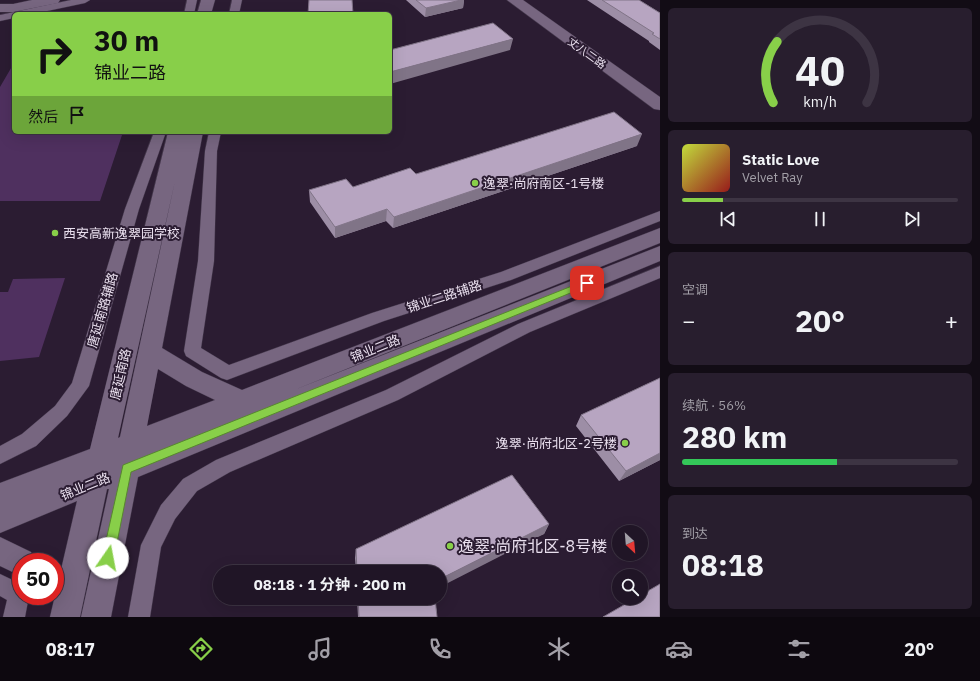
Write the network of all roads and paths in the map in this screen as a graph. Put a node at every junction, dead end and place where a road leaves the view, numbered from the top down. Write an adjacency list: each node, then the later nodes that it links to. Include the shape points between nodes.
1 (26, 0): 9 (main road)
2 (53, 0): 9 (main road)
3 (85, 0): 9 (street)
4 (192, 0): 10 (street)
5 (236, 0): 12 (street)
6 (514, 0): 15 (main road, 丈八二路)
7 (526, 0): 14 (main road, 丈八二路)
8 (216, 2): 11 (main road)
9 (11, 8): 13 (street)
10 (189, 12)
11 (206, 12)
12 (234, 12)
13 (0, 18)
14 (660, 95)
15 (660, 105)
16 (159, 134): 27 (street, 唐延南路辅路, via 132,210 80,386 61,411 29,440)
17 (177, 134): 28 (main road, 唐延南路)
18 (194, 134): 24 (main road, 唐延南路)
19 (215, 134): 20 (street, 锦业二路辅路, via 206,261 192,351 227,373 378,317 506,276)
20 (660, 216)
21 (660, 235): 25 (main road, 锦业二路)
22 (660, 253): 29 (main road, 锦业二路)
23 (660, 272): 41 (street, via 524,328 392,395 223,466 190,485 168,512 151,545)
24 (150, 352): 25 (main road, via 194,379); 26 (main road, 唐延南路)
25 (242, 400): 26 (main road, 锦业二路)
26 (131, 445): 28 (main road, 锦业二路); 29 (main road, 唐延南路)
27 (0, 456)
28 (101, 456): 30 (main road, 唐延南路); 31 (main road, 锦业二路)
29 (126, 469): 30 (main road, 锦业二路); 40 (main road, 唐延南路)
30 (95, 482): 32 (main road, 锦业二路); 35 (main road, 唐延南路)
31 (0, 496)
32 (0, 520)
33 (0, 551): 34 (main road)
34 (12, 557)
35 (64, 581)
36 (0, 585): 38 (street, via 19,594)
37 (64, 600): 39 (main road, 唐延南路)
38 (14, 617)
39 (65, 617)
40 (96, 617)
41 (139, 617)

